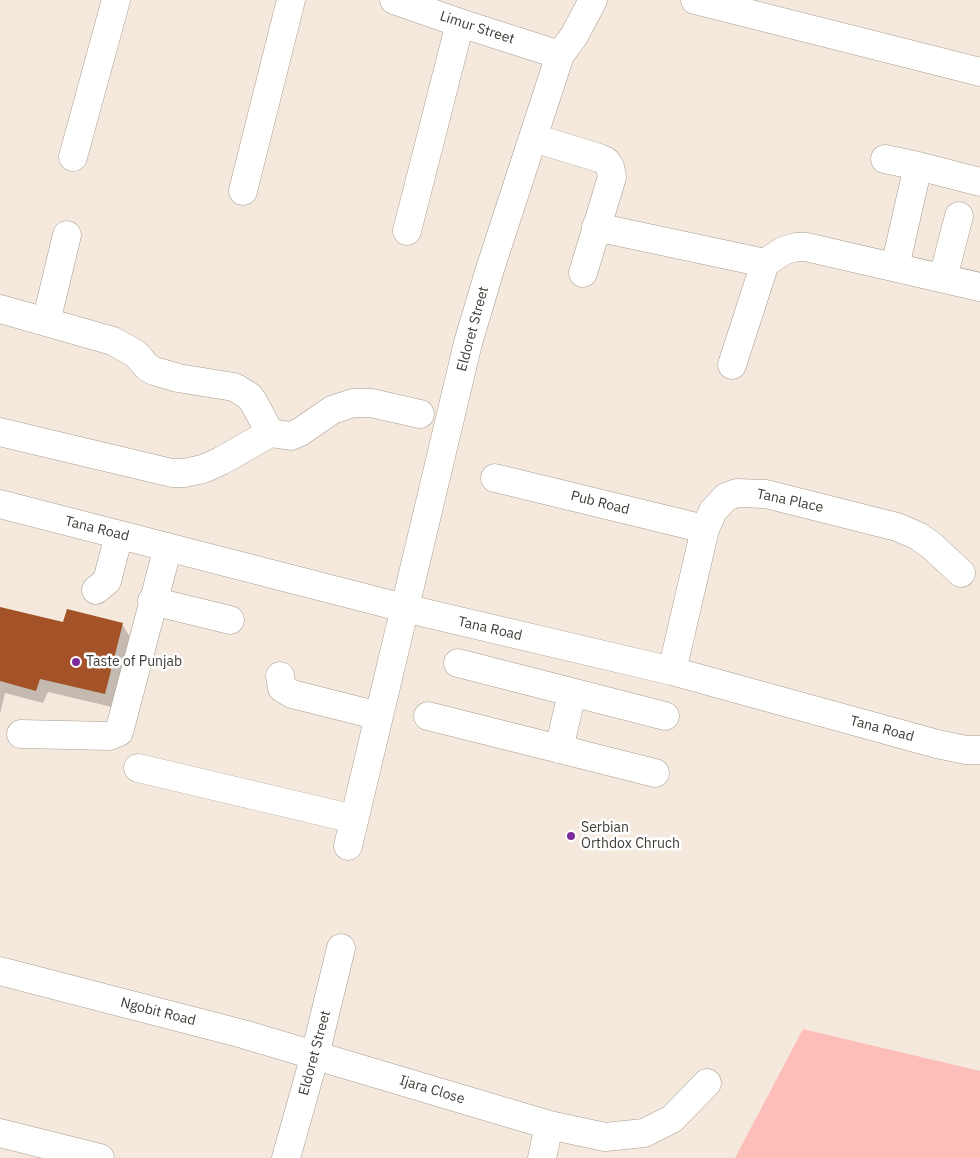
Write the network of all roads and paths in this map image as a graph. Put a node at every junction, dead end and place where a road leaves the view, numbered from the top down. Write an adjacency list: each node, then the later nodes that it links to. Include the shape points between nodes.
1 (116, 0): 10 (street)
2 (291, 0): 14 (street)
3 (394, 0): 6 (street, Limur Street)
4 (593, 0): 7 (street, Eldoret Street)
5 (695, 0): 8 (street)
6 (460, 24): 7 (street, Limur Street); 17 (street)
7 (560, 55): 9 (street, Eldoret Street)
8 (980, 72)
9 (534, 138): 16 (street, via 606,161 612,177); 38 (street, Eldoret Street, via 468,343)
10 (73, 157)
11 (885, 159): 12 (street)
12 (918, 166): 13 (street); 20 (street)
13 (980, 182)
14 (243, 191)
15 (959, 216): 22 (street)
16 (596, 227): 19 (street); 21 (street)
17 (407, 231)
18 (67, 235): 25 (street)
19 (765, 263): 20 (street, via 783,251 806,247); 26 (street)
20 (895, 268): 22 (street)
21 (583, 273)
22 (943, 278): 23 (street)
23 (980, 287)
24 (0, 309): 25 (street)
25 (46, 322): 29 (street, via 113,341 136,354 154,371 234,386 249,396)
26 (732, 365)
27 (420, 414): 29 (street, via 371,403 353,403 332,410 291,436)
28 (0, 432): 29 (street, via 172,473 203,469)
29 (270, 433)
30 (495, 478): 32 (street, Pub Road)
31 (0, 504): 33 (street, Tana Road)
32 (704, 529): 35 (street, Tana Place, via 713,511 726,497 737,493 766,494 918,536); 41 (street, Tana Place)
33 (119, 535): 34 (street, Tana Road); 36 (street, via 107,582)
34 (168, 547): 37 (street); 38 (street, Tana Road)
35 (961, 573)
36 (96, 590)
37 (152, 601): 39 (street); 47 (street, via 119,732 109,736)
38 (404, 608): 41 (street, Tana Road); 44 (street, Eldoret Street)
39 (230, 620)
40 (458, 664): 43 (street)
41 (672, 671): 49 (street, Tana Road, via 937,744)
42 (280, 676): 44 (street, via 282,688 292,694)
43 (572, 692): 46 (street); 48 (street)
44 (379, 716): 52 (street, Eldoret Street)
45 (428, 716): 48 (street)
46 (665, 716)
47 (21, 734)
48 (558, 749): 51 (street)
49 (980, 750)
50 (138, 768): 52 (street)
51 (655, 772)
52 (354, 819): 53 (street, Eldoret Street)
53 (348, 846)
54 (341, 948): 56 (street, Eldoret Street)
55 (0, 971): 56 (street, Ngobit Road)
56 (315, 1055): 58 (street, Ijara Close); 61 (street, Eldoret Street)
57 (707, 1083): 58 (street, Ijara Close, via 672,1119 644,1134 605,1137)
58 (549, 1125): 62 (street)
59 (0, 1133): 60 (street)
60 (100, 1158)
61 (286, 1158)
62 (542, 1158)

